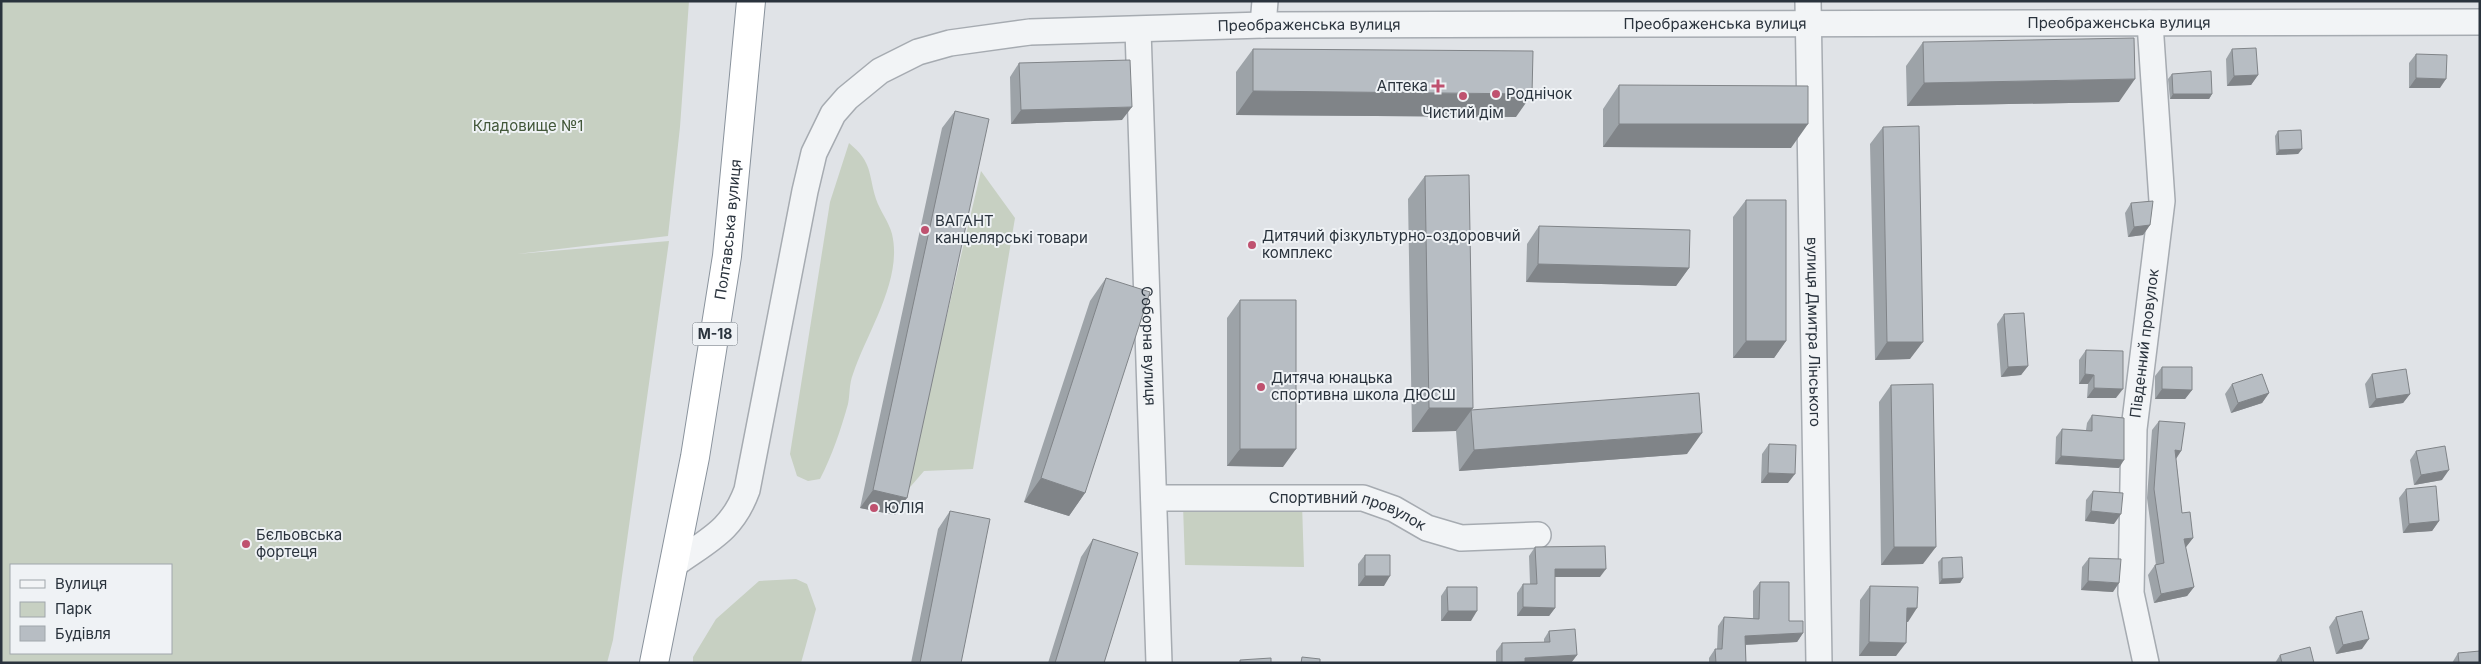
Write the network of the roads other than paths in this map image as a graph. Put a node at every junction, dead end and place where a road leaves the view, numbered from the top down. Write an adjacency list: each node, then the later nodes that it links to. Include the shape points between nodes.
1 (751, 1): 9 (highway, Полтавська вулиця / М-18, via 727,256 695,458)
2 (1808, 12): 3 (street, Преображенська вулиця); 5 (street, Преображенська вулиця); 12 (street, вулиця Дмитра Лінського)
3 (1264, 13): 6 (street, Преображенська вулиця)
4 (2480, 22): 5 (street, Преображенська вулиця)
5 (2150, 23): 13 (street, Південний провулок, via 2162,202 2134,429 2131,592)
6 (1138, 30): 7 (street, Соборна вулиця); 9 (street, Преображенська вулиця, via 1030,32 950,42 918,52 880,71 833,114 814,153 804,191 747,490 741,507 717,535)
7 (1154, 498): 8 (street, Спортивний провулок, via 1363,498 1394,508 1427,528 1461,538); 11 (street, Соборна вулиця)
8 (1538, 535)
9 (674, 564): 10 (highway, Полтавська вулиця / М-18)
10 (654, 663)
11 (1159, 663)
12 (1819, 663)
13 (2146, 663)

